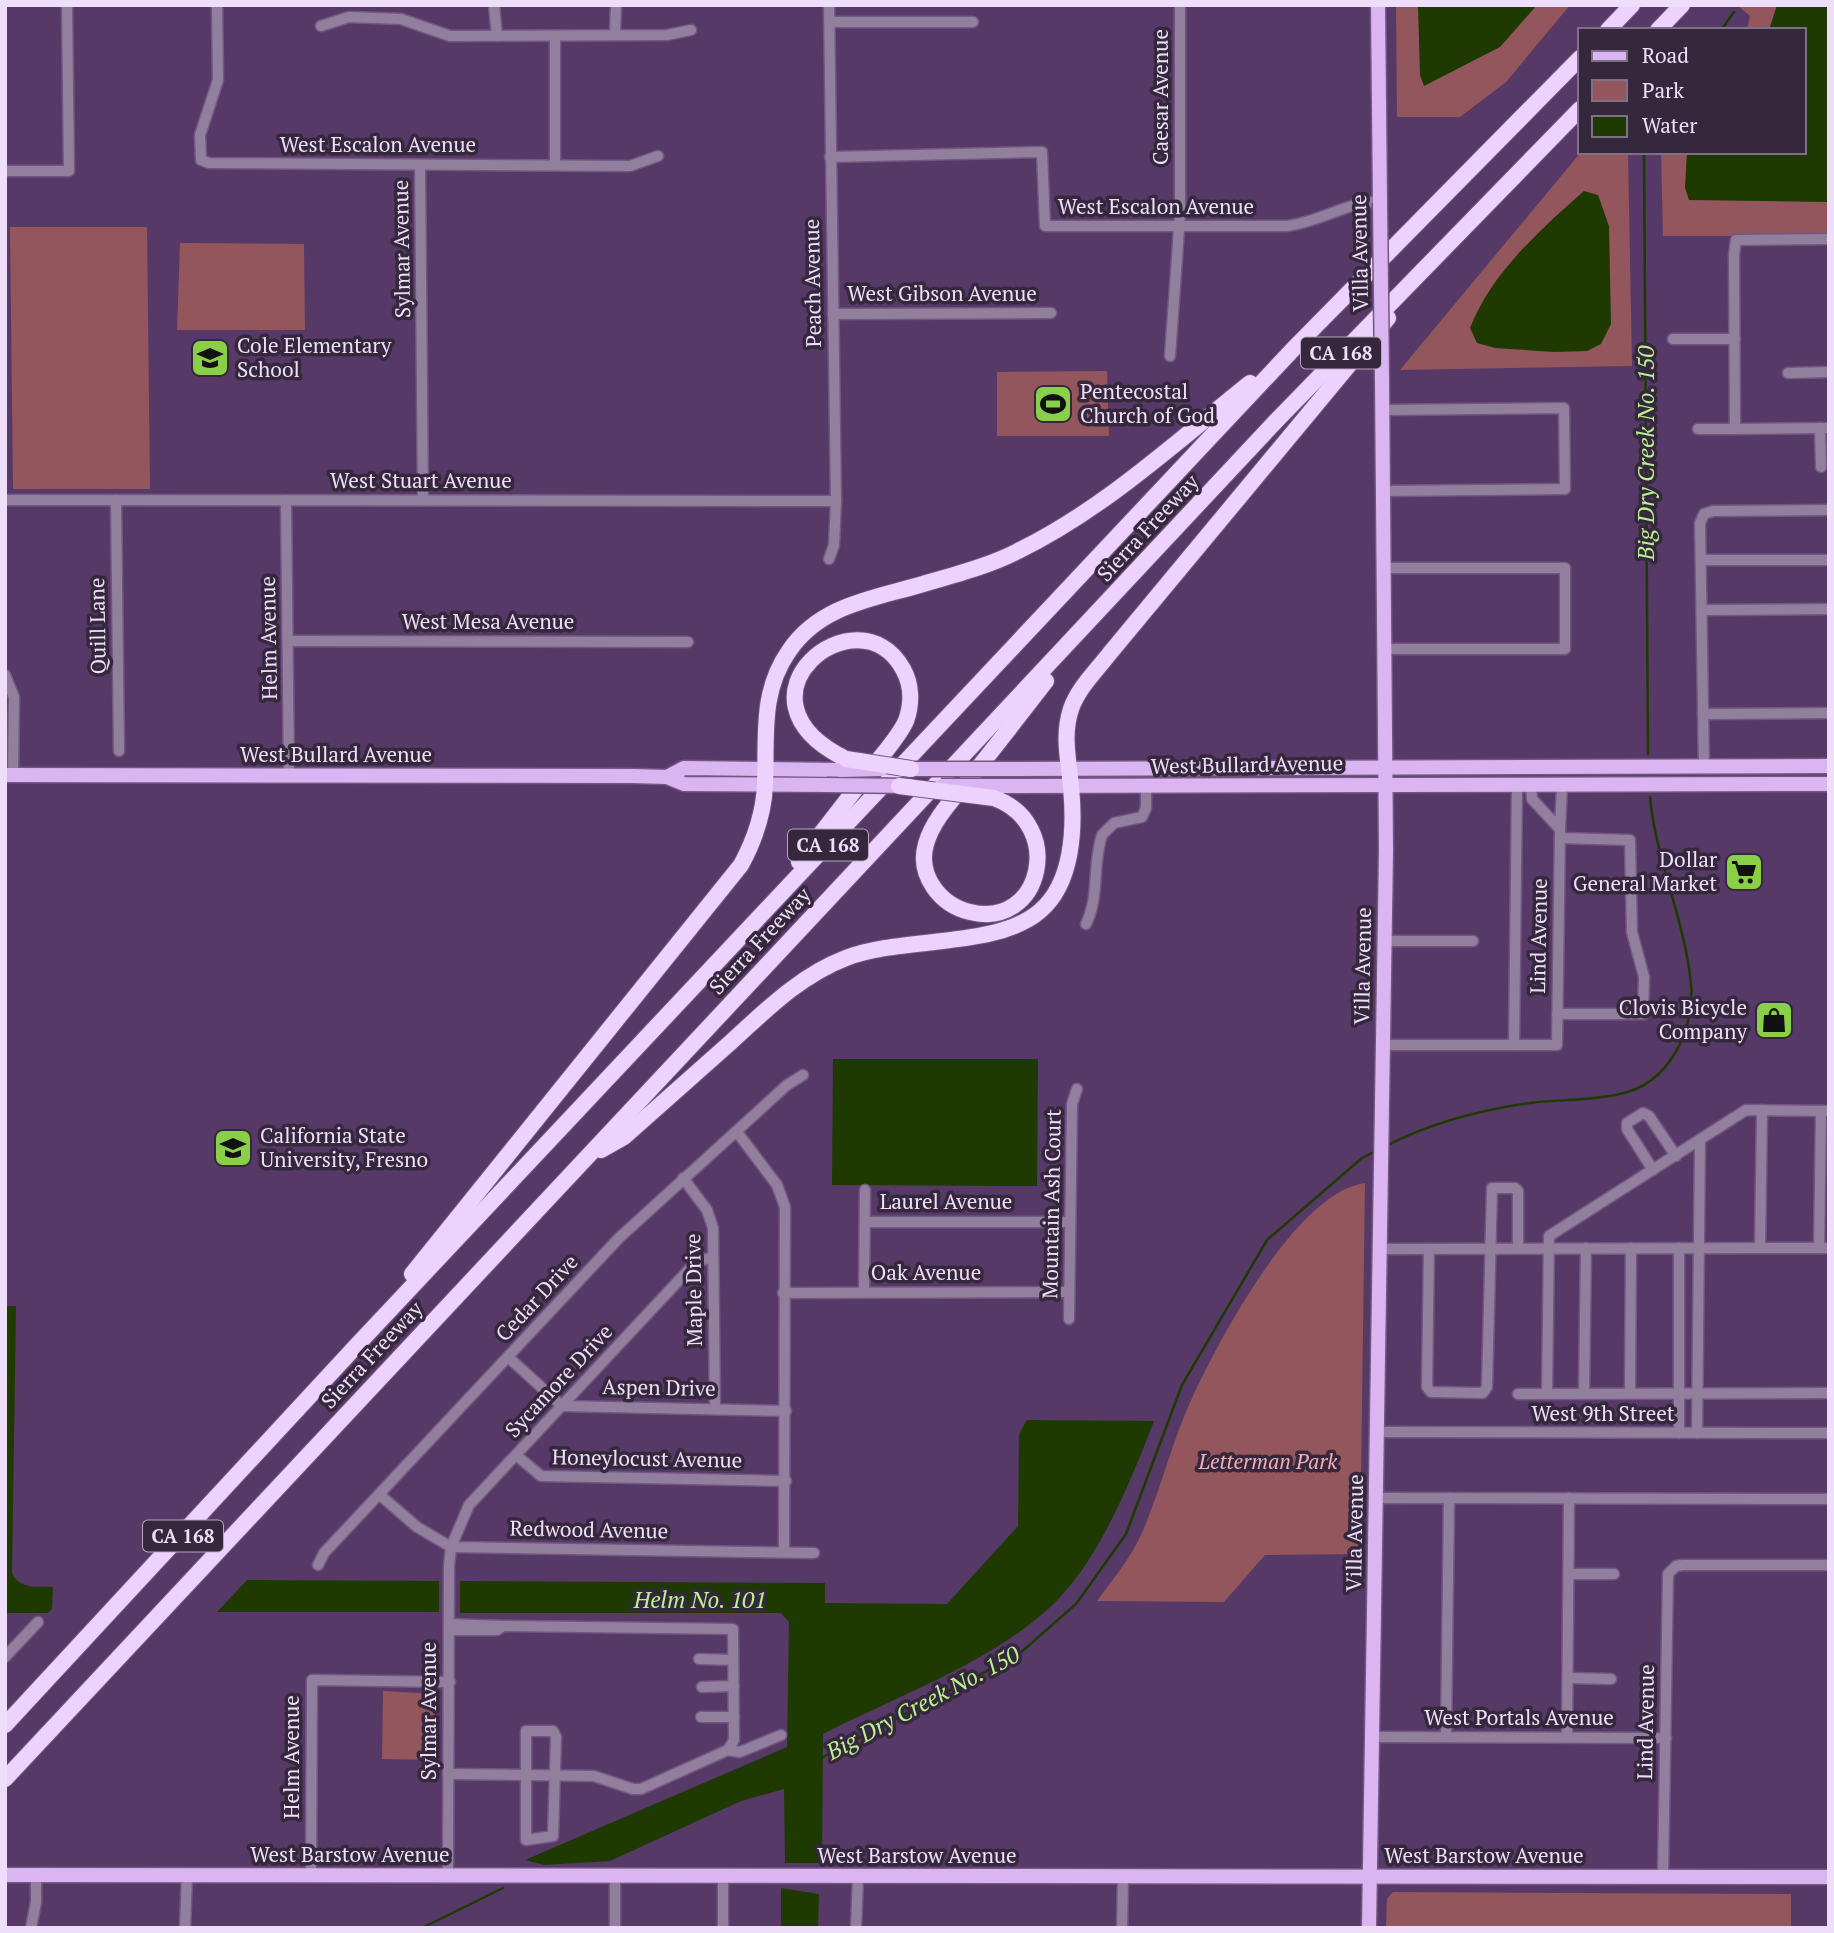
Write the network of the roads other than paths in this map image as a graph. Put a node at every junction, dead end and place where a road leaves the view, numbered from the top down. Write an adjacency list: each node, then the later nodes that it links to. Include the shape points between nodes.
1 (67, 5): 25 (street, via 69,171)
2 (217, 5): 23 (street, West Escalon Avenue, via 218,80 200,135 201,160 216,164)
3 (494, 5): 17 (street)
4 (616, 5): 16 (street)
5 (829, 5): 10 (street, Peach Avenue)
6 (1180, 5): 28 (street, Caesar Avenue)
7 (1378, 5): 26 (main road, Villa Avenue)
8 (1632, 5): 13 (highway)
9 (1682, 5): 14 (highway)
10 (829, 22): 11 (street); 22 (street, Peach Avenue)
11 (973, 22)
12 (321, 26): 17 (street, via 349,17 401,19 450,36)
13 (1610, 28)
14 (1660, 28)
15 (691, 30): 16 (street)
16 (615, 35): 18 (street)
17 (497, 36): 18 (street)
18 (555, 36): 24 (street)
19 (1578, 60): 34 (highway, Sierra Freeway / CA 168)
20 (1578, 110): 27 (highway, Sierra Freeway / CA 168)
21 (658, 156): 24 (street, West Escalon Avenue, via 630,166)
22 (831, 157): 28 (street, West Escalon Avenue, via 1042,152 1045,226); 31 (street, Peach Avenue)
23 (420, 165): 24 (street, West Escalon Avenue); 47 (street, Sylmar Avenue)
24 (555, 165)
25 (5, 170)
26 (1380, 202): 28 (street, West Escalon Avenue, via 1362,202 1307,224); 38 (main road, Villa Avenue, bridge)
27 (1472, 218): 54 (highway, Sierra Freeway / CA 168); 70 (highway, via 1086,684 1067,726)
28 (1179, 227): 35 (street, Caesar Avenue)
29 (1829, 239): 32 (street, via 1736,240)
30 (1051, 313): 31 (street, West Gibson Avenue)
31 (832, 314): 48 (street, Peach Avenue)
32 (1735, 339): 33 (street); 41 (street)
33 (1673, 340)
34 (1298, 344): 68 (highway, via 1108,497 1017,552 850,604 812,625 789,650 773,681 765,719); 91 (highway, Sierra Freeway / CA 168)
35 (1170, 356)
36 (1829, 372): 37 (street)
37 (1788, 373)
38 (1382, 410): 43 (main road, Villa Avenue); 43 (street, via 1564,408 1564,489)
39 (1825, 428): 41 (street); 42 (street)
40 (1698, 429): 41 (street)
41 (1735, 429)
42 (1821, 467)
43 (1383, 491): 53 (main road, Villa Avenue)
44 (5, 500): 45 (street, West Stuart Avenue)
45 (116, 500): 46 (street, West Stuart Avenue); 63 (street, Quill Lane)
46 (286, 500): 47 (street, West Stuart Avenue); 57 (street, Helm Avenue)
47 (423, 500): 48 (street, West Stuart Avenue)
48 (836, 501): 50 (street, Peach Avenue)
49 (1829, 510): 51 (street, via 1704,514)
50 (829, 559)
51 (1701, 560): 52 (street); 56 (street)
52 (1829, 560)
53 (1384, 568): 59 (main road, Villa Avenue); 59 (street, via 1566,568 1566,649)
54 (1108, 602): 86 (highway, via 948,807 926,843 925,869 934,888 950,904 970,913 992,913 1013,905 1028,890 1038,869 1031,827); 102 (highway, Sierra Freeway / CA 168)
55 (1829, 609): 56 (street)
56 (1702, 610): 62 (street)
57 (289, 641): 58 (street, West Mesa Avenue); 74 (street, Helm Avenue)
58 (688, 642)
59 (1385, 649): 67 (main road, Villa Avenue)
60 (5, 675): 73 (street, via 14,697)
61 (1829, 713): 62 (street)
62 (1703, 714): 66 (street)
63 (119, 751)
64 (843, 765): 68 (main road, West Bullard Avenue); 69 (highway, bridge); 91 (highway, via 803,728 796,689 814,656 836,643 871,643 892,656 905,673 911,696 905,724)
65 (1829, 766): 66 (main road, West Bullard Avenue)
66 (1704, 767): 67 (main road, West Bullard Avenue); 77 (main road, via 1695,775)
67 (1386, 768): 71 (main road, West Bullard Avenue); 79 (main road, Villa Avenue)
68 (765, 769): 75 (main road, West Bullard Avenue, via 684,768); 81 (highway)
69 (911, 769): 70 (main road, West Bullard Avenue, bridge)
70 (1067, 769): 71 (main road, West Bullard Avenue); 83 (highway)
71 (1234, 769): 85 (main road, via 1184,779 1154,779)
72 (1829, 774): 78 (main road, via 1805,775)
73 (9, 775): 74 (main road, West Bullard Avenue)
74 (289, 776): 75 (main road, West Bullard Avenue)
75 (667, 777): 81 (main road, West Bullard Avenue, via 684,785)
76 (1829, 783): 78 (main road, West Bullard Avenue)
77 (1616, 784): 78 (main road, West Bullard Avenue); 84 (main road, West Bullard Avenue)
78 (1793, 784)
79 (1386, 785): 80 (main road, West Bullard Avenue); 85 (main road, West Bullard Avenue); 89 (main road, Villa Avenue)
80 (1524, 785): 84 (main road, West Bullard Avenue); 87 (street); 94 (street)
81 (765, 786): 82 (main road, West Bullard Avenue, bridge); 124 (highway, via 752,844 741,865)
82 (899, 786): 86 (highway, bridge)
83 (1071, 786): 85 (main road, West Bullard Avenue); 86 (main road, West Bullard Avenue); 102 (highway, via 1072,846 1058,890 1040,912 1009,929 911,942 846,958 789,990 624,1137)
84 (1562, 786): 87 (street, Lind Avenue)
85 (1146, 787): 88 (street, via 1142,817 1114,823 1102,835 1094,908)
86 (996, 792)
87 (1560, 833): 92 (street, Lind Avenue); 92 (street, via 1630,840 1633,943 1644,977 1643,1014)
88 (1086, 924)
89 (1384, 941): 90 (street); 93 (main road, Villa Avenue)
90 (1473, 941)
91 (734, 947): 124 (highway, Sierra Freeway / CA 168)
92 (1557, 1014): 94 (street, Lind Avenue, via 1557,1045)
93 (1383, 1045): 94 (street); 117 (main road, Villa Avenue)
94 (1514, 1045)
95 (803, 1075): 99 (street, Cedar Drive)
96 (1076, 1089): 107 (street, Mountain Ash Court)
97 (1762, 1110): 98 (street); 100 (street, via 1746,1110); 115 (street)
98 (1825, 1111): 116 (street)
99 (737, 1132): 104 (street, Cedar Drive); 122 (street, via 777,1185 785,1207)
100 (1700, 1140): 101 (street); 114 (street)
101 (1675, 1156): 103 (street); 103 (street, via 1649,1116 1643,1113 1627,1123)
102 (586, 1158): 175 (highway, Sierra Freeway / CA 168)
103 (1653, 1170): 110 (street, via 1549,1236)
104 (683, 1178): 119 (street, Maple Drive, via 707,1210 713,1228); 125 (street, Cedar Drive, via 619,1238)
105 (865, 1190): 106 (street)
106 (865, 1222): 107 (street, Laurel Avenue); 120 (street)
107 (1070, 1222): 121 (street, Mountain Ash Court)
108 (1489, 1248): 109 (street); 109 (street, via 1492,1188 1518,1191); 118 (street); 118 (street, via 1487,1387 1483,1393 1431,1392 1427,1387)
109 (1518, 1248): 110 (street)
110 (1549, 1248): 111 (street); 131 (street)
111 (1586, 1248): 112 (street); 132 (street)
112 (1631, 1248): 113 (street); 126 (street)
113 (1679, 1248): 114 (street); 127 (street)
114 (1698, 1248): 115 (street); 128 (street)
115 (1760, 1248): 116 (street)
116 (1824, 1248)
117 (1380, 1249): 118 (street); 136 (main road, Villa Avenue)
118 (1429, 1249)
119 (713, 1258): 133 (street, Sycamore Drive, via 696,1262); 134 (street, Maple Drive)
120 (864, 1292): 121 (street, Oak Avenue); 122 (street, Oak Avenue)
121 (1069, 1292): 123 (street, Mountain Ash Court)
122 (783, 1293): 135 (street)
123 (1069, 1319)
124 (357, 1345): 166 (highway, Sierra Freeway / CA 168)
125 (508, 1357): 133 (street); 142 (street, Cedar Drive)
126 (1630, 1393): 127 (street); 132 (street)
127 (1679, 1393): 128 (street); 137 (street)
128 (1698, 1393): 129 (street); 138 (street)
129 (1829, 1393)
130 (1518, 1394): 131 (street)
131 (1547, 1394): 132 (street)
132 (1584, 1394)
133 (562, 1406): 134 (street, Aspen Drive); 140 (street, Sycamore Drive)
134 (715, 1409): 135 (street, Aspen Drive)
135 (786, 1410): 141 (street)
136 (1377, 1432): 137 (street, West 9th Street); 143 (main road, Villa Avenue)
137 (1679, 1433): 138 (street, West 9th Street)
138 (1698, 1433): 139 (street, West 9th Street)
139 (1829, 1433)
140 (516, 1455): 141 (street, Honeylocust Avenue, via 541,1476); 147 (street, Sycamore Drive, via 470,1505)
141 (786, 1481): 148 (street)
142 (380, 1495): 147 (street, Redwood Avenue, via 417,1527); 150 (street, Cedar Drive)
143 (1376, 1498): 144 (street); 168 (main road, Villa Avenue)
144 (1449, 1498): 145 (street); 169 (street)
145 (1569, 1498): 146 (street); 152 (street)
146 (1829, 1499)
147 (452, 1547): 148 (street, Redwood Avenue); 155 (street, Sylmar Avenue)
148 (784, 1552): 149 (street, Redwood Avenue)
149 (814, 1553)
150 (317, 1565)
151 (1829, 1566): 171 (street, Lind Avenue, via 1683,1565 1671,1570 1667,1581)
152 (1569, 1574): 153 (street); 159 (street)
153 (1614, 1574)
154 (38, 1622): 156 (street)
155 (449, 1627): 158 (street, via 733,1629); 161 (street, Sylmar Avenue)
156 (5, 1657)
157 (699, 1659): 158 (street)
158 (733, 1660): 162 (street)
159 (1568, 1678): 160 (street); 170 (street)
160 (1611, 1679)
161 (450, 1682): 173 (street, Sylmar Avenue); 179 (street, Helm Avenue, via 312,1680)
162 (734, 1686): 163 (street); 165 (street)
163 (702, 1687)
164 (701, 1717): 165 (street)
165 (734, 1717): 172 (street, via 734,1740)
166 (5, 1725)
167 (781, 1735): 172 (street, via 740,1752)
168 (1372, 1737): 169 (street, West Portals Avenue); 185 (main road, Villa Avenue)
169 (1446, 1737): 170 (street, West Portals Avenue)
170 (1567, 1737): 171 (street, West Portals Avenue)
171 (1665, 1738): 186 (street, Lind Avenue)
172 (728, 1751): 176 (street, via 641,1789 594,1776)
173 (448, 1777): 174 (street); 183 (street, Sylmar Avenue)
174 (526, 1778): 176 (street); 176 (street, via 526,1731 553,1731); 176 (street, via 526,1840 553,1836)
175 (5, 1779)
176 (555, 1779)
177 (5, 1875): 178 (main road, West Barstow Avenue)
178 (36, 1875): 182 (main road, West Barstow Avenue); 189 (street)
179 (311, 1875): 182 (main road, West Barstow Avenue); 183 (main road, West Barstow Avenue)
180 (615, 1875): 181 (main road, West Barstow Avenue); 183 (main road, West Barstow Avenue); 191 (street)
181 (723, 1875): 184 (main road, West Barstow Avenue); 192 (street)
182 (187, 1876): 190 (street)
183 (448, 1876)
184 (859, 1877): 188 (main road, West Barstow Avenue); 193 (street)
185 (1370, 1877): 186 (main road, West Barstow Avenue); 188 (main road, West Barstow Avenue); 195 (main road, Villa Avenue)
186 (1663, 1877): 187 (main road, West Barstow Avenue)
187 (1829, 1877)
188 (1123, 1878): 194 (street)
189 (31, 1928)
190 (185, 1928)
191 (615, 1928)
192 (723, 1928)
193 (856, 1928)
194 (1122, 1928)
195 (1369, 1928)

